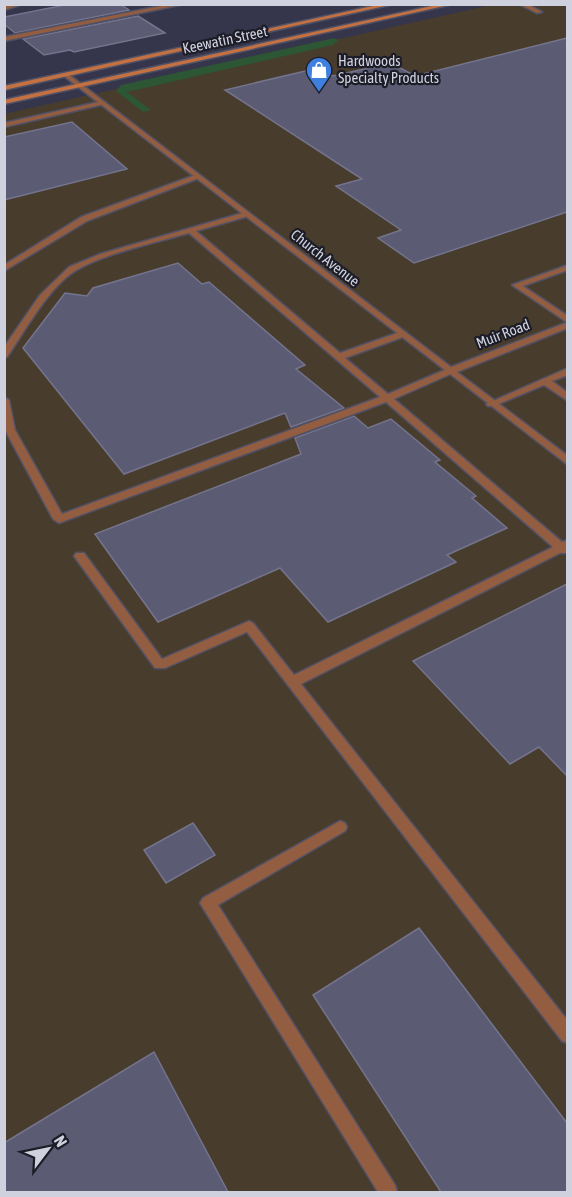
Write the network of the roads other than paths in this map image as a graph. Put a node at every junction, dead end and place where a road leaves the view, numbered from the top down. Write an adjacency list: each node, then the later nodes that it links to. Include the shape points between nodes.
1 (21, 4): 6 (street)
2 (182, 4): 8 (street)
3 (451, 4): 10 (main road, Keewatin Street)
4 (521, 4): 7 (street)
5 (386, 5): 9 (main road, Keewatin Street)
6 (4, 8)
7 (539, 12)
8 (4, 39)
9 (66, 75): 10 (street, Church Avenue); 11 (main road, Keewatin Street)
10 (80, 85): 12 (main road, Keewatin Street); 13 (street, Church Avenue)
11 (4, 88)
12 (4, 102)
13 (103, 103): 14 (street); 15 (street, Church Avenue)
14 (4, 125)
15 (198, 177): 16 (street, Church Avenue); 19 (street, via 84,219)
16 (246, 214): 17 (street); 22 (street, Church Avenue)
17 (190, 230): 23 (street, via 72,269 43,297); 24 (street)
18 (567, 267): 20 (street, via 516,285)
19 (4, 269)
20 (567, 320)
21 (567, 325): 25 (street, Muir Road)
22 (403, 334): 24 (street); 25 (street, Church Avenue)
23 (4, 355)
24 (338, 357): 28 (street)
25 (450, 371): 28 (street, Muir Road); 31 (street, Church Avenue)
26 (567, 371): 27 (street)
27 (545, 381): 29 (street); 31 (street)
28 (387, 398): 30 (street, Muir Road, via 59,519 10,430); 33 (street)
29 (567, 398)
30 (4, 400)
31 (491, 404): 32 (street, Church Avenue)
32 (567, 462)
33 (565, 548): 35 (street)
34 (80, 555): 35 (street, via 160,665 249,626)
35 (292, 682): 37 (street)
36 (340, 827): 38 (street, via 208,903)
37 (567, 1035)
38 (388, 1192)

